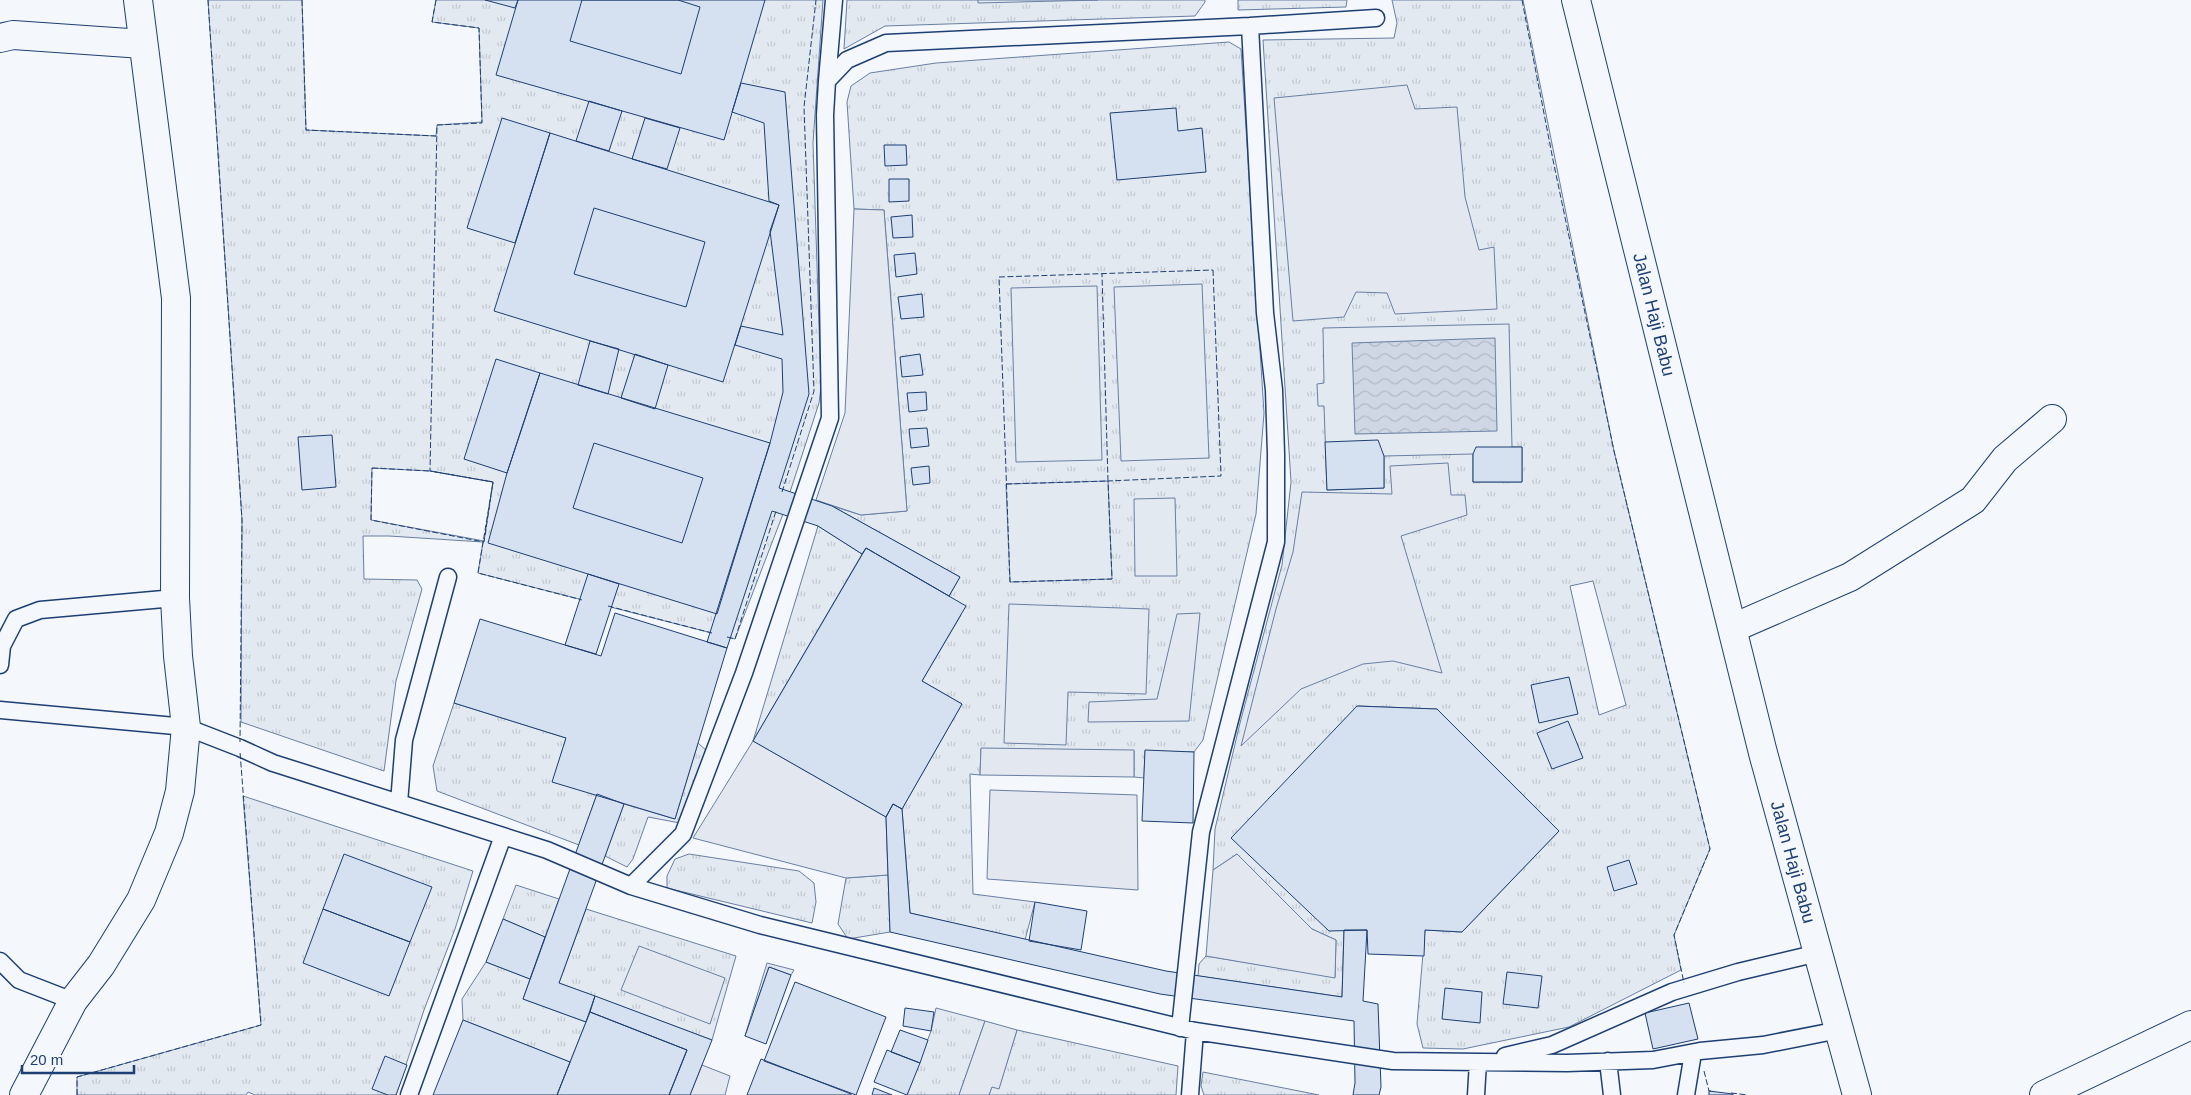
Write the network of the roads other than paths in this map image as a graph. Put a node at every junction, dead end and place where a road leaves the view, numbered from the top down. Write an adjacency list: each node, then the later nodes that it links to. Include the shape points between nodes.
1 (138, 0): 7 (street)
2 (834, 0): 8 (lane)
3 (1576, 0): 12 (street, Jalan Haji Babu)
4 (1376, 18): 5 (lane)
5 (1250, 26): 8 (lane, via 886,43 847,60); 23 (lane, via 1265,313 1274,390 1276,542 1201,832)
6 (0, 38): 7 (street, via 13,35)
7 (143, 44): 11 (street, via 176,298)
8 (827, 80): 18 (lane, via 830,418 744,673 683,834)
9 (2052, 419): 12 (street, via 2005,459 1973,500 1850,577)
10 (448, 577): 16 (lane, via 404,740)
11 (175, 598): 13 (lane, via 40,610 16,619 2,646); 15 (street)
12 (1733, 628): 19 (street, Jalan Haji Babu)
13 (0, 665)
14 (0, 710): 15 (lane)
15 (186, 727): 16 (lane, via 273,763); 21 (street, via 180,791 169,833 141,900 101,965)
16 (399, 803): 17 (lane)
17 (503, 836): 18 (lane, via 547,850); 29 (lane)
18 (631, 886): 23 (lane, via 760,925)
19 (1818, 953): 24 (street, Jalan Haji Babu); 27 (lane, via 1672,992 1552,1045)
20 (0, 961): 21 (lane, via 19,980)
21 (73, 1001): 28 (street)
22 (2191, 1025): 35 (street)
23 (1188, 1029): 27 (lane, via 1393,1061); 30 (lane)
24 (1839, 1030): 25 (lane, via 1764,1046); 34 (street, Jalan Haji Babu)
25 (1693, 1053): 26 (lane, via 1653,1060); 33 (lane)
26 (1608, 1061): 27 (lane); 32 (lane)
27 (1478, 1062): 31 (lane)
28 (24, 1095)
29 (409, 1095)
30 (1190, 1095)
31 (1476, 1095)
32 (1612, 1095)
33 (1686, 1095)
34 (1857, 1095)
35 (2044, 1095)

